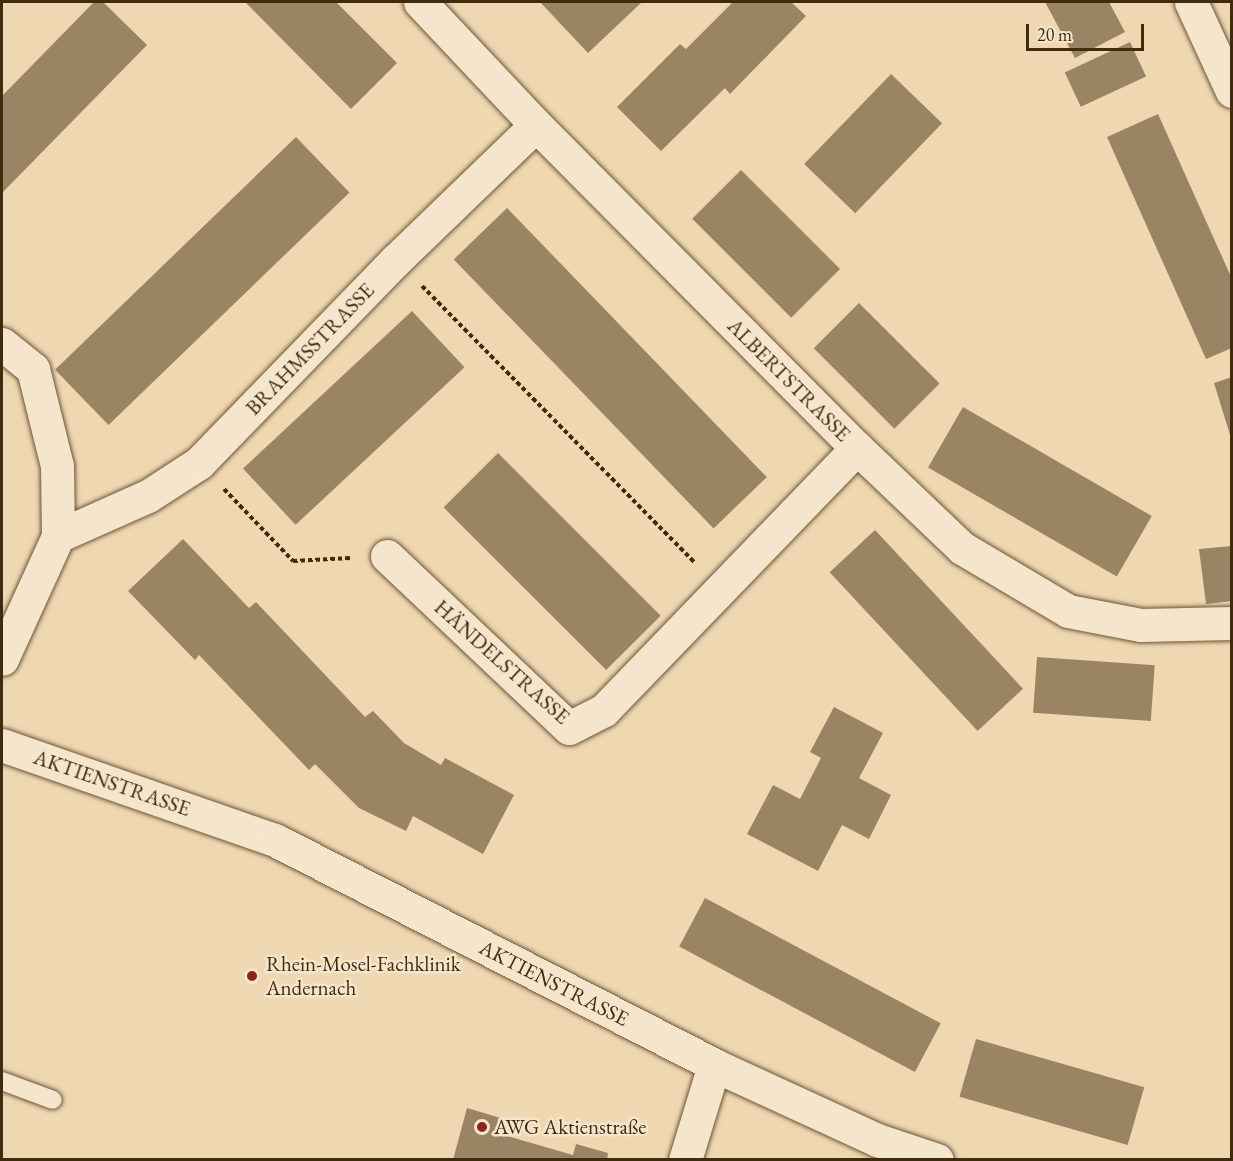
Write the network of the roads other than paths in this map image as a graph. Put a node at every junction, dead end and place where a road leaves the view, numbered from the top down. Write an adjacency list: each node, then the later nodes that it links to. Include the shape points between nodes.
1 (420, 2): 4 (street, ALBERTSTRASSE)
2 (1191, 2): 3 (street)
3 (1232, 91)
4 (536, 125): 6 (street, ALBERTSTRASSE); 7 (street, BRAHMSSTRASSE, via 396,260 200,463 147,496)
5 (2, 344): 7 (street, via 33,369 57,466)
6 (856, 448): 8 (street, HÄNDELSTRASSE, via 604,710 569,728); 9 (street, ALBERTSTRASSE, via 962,548 1068,612 1141,625)
7 (58, 536): 10 (street)
8 (387, 556)
9 (1232, 623)
10 (2, 659)
11 (2, 745): 12 (street, AKTIENSTRASSE, via 275,840)
12 (714, 1065): 15 (street); 16 (street, AKTIENSTRASSE, via 877,1140)
13 (2, 1081): 14 (lane)
14 (53, 1100)
15 (685, 1160)
16 (937, 1160)

